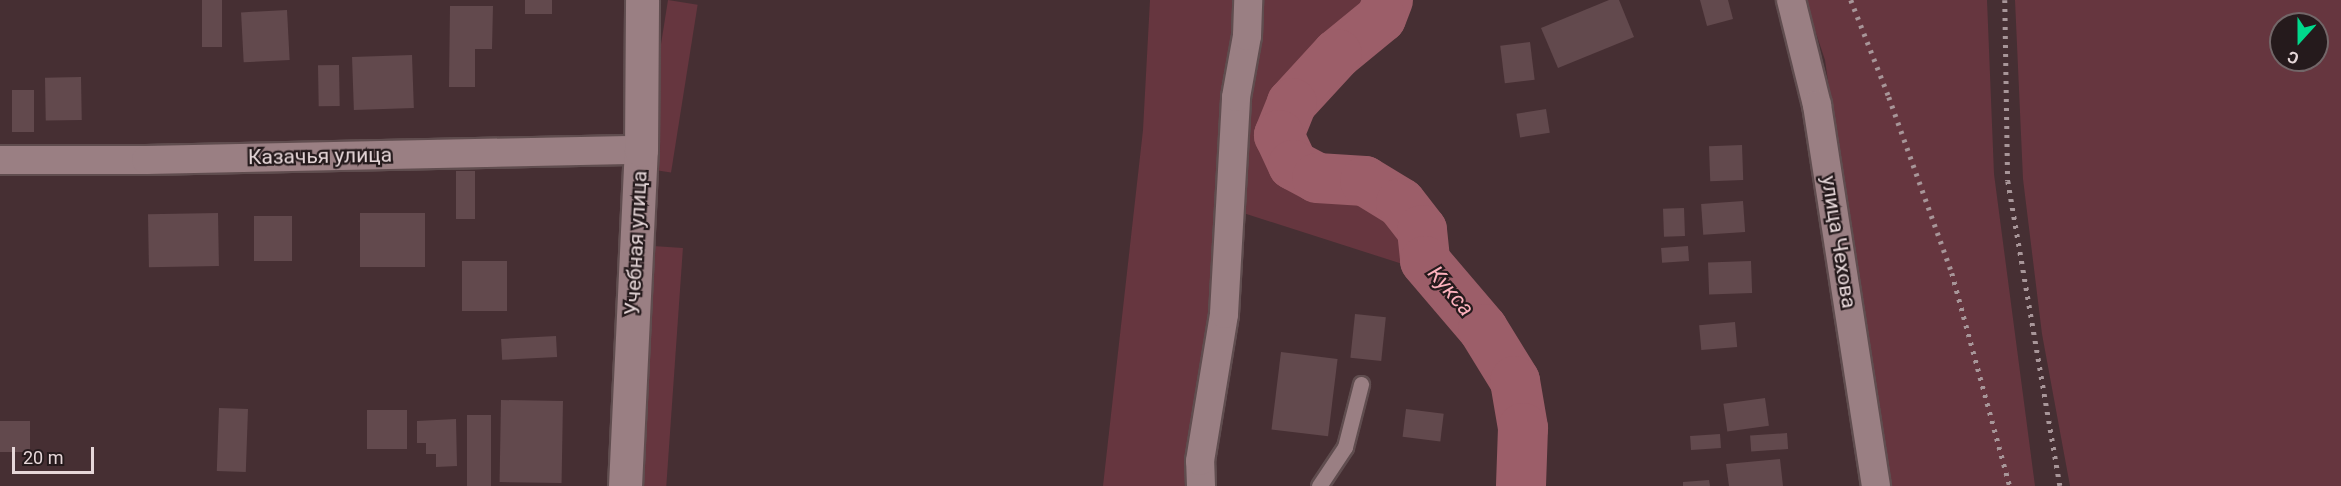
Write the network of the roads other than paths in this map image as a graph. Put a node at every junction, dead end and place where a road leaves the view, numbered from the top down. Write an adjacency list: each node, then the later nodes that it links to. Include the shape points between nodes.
1 (642, 0): 4 (street, Учебная улица)
2 (1248, 0): 8 (street, via 1247,36 1236,98 1224,314 1200,461)
3 (1791, 0): 10 (street, улица Чехова, via 1817,105)
4 (640, 150): 5 (street, Казачья улица); 7 (street, Учебная улица)
5 (0, 160)
6 (1361, 384): 9 (lane, via 1346,447)
7 (625, 486)
8 (1201, 486)
9 (1319, 486)
10 (1876, 486)

